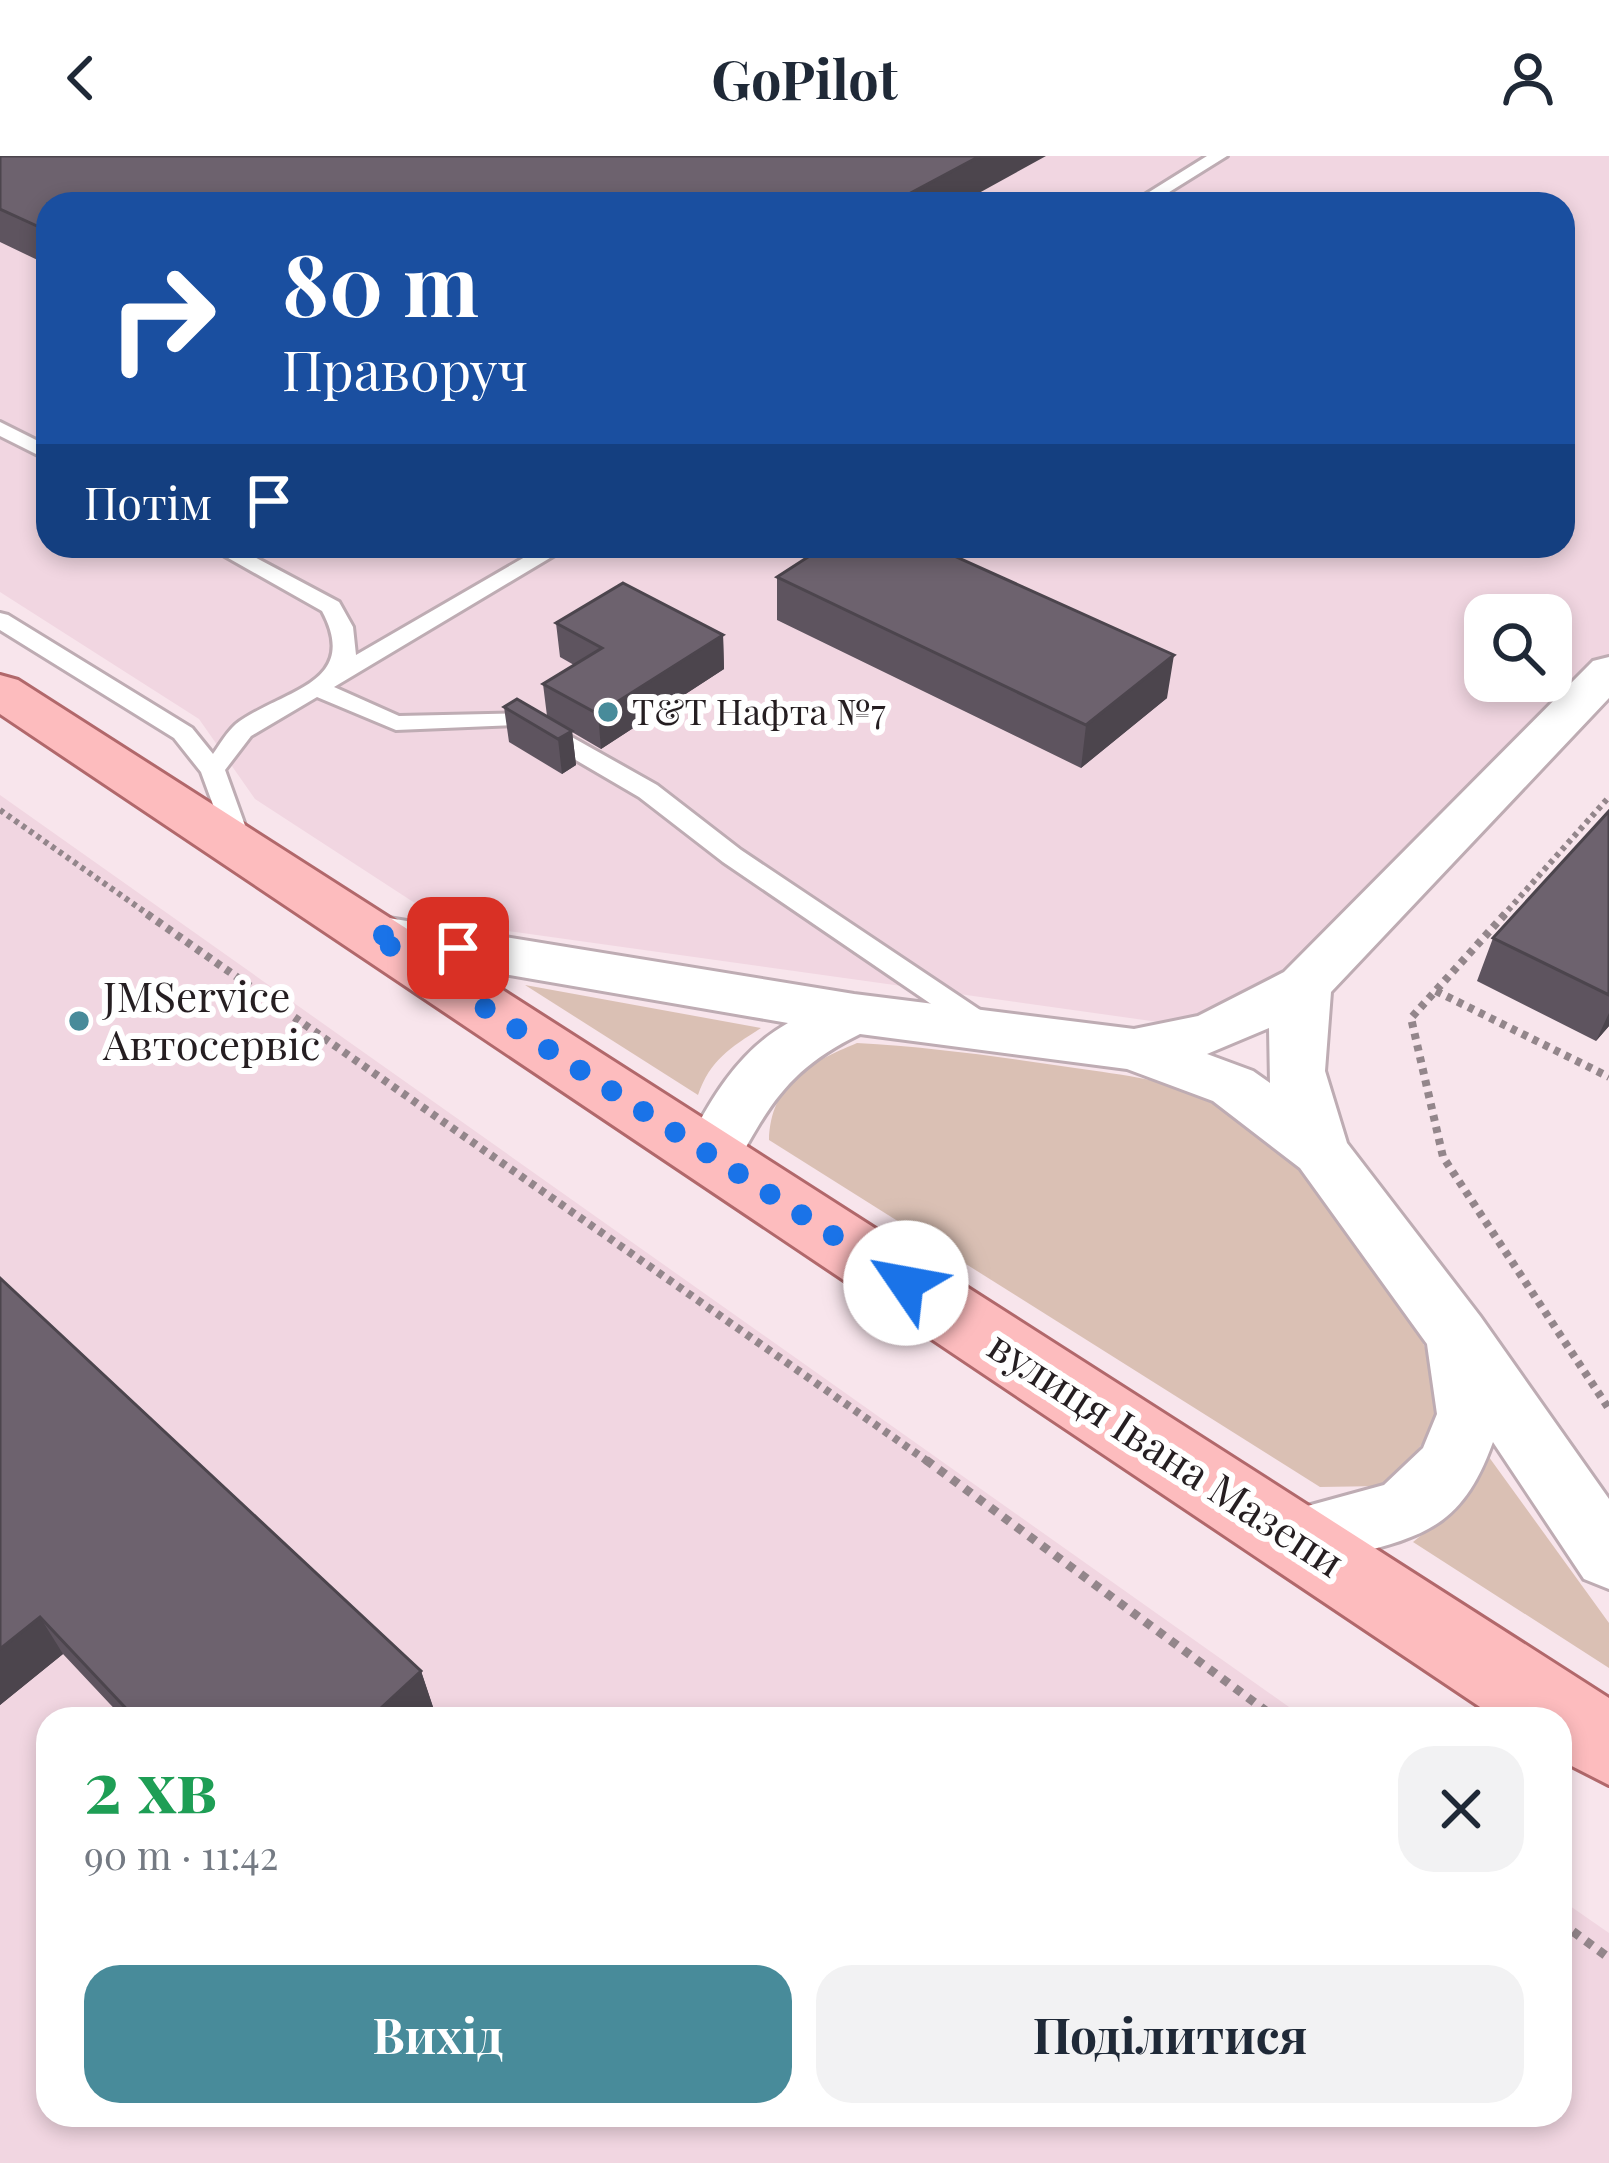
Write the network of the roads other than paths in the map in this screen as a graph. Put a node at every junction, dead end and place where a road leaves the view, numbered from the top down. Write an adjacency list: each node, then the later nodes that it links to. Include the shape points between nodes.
1 (1219, 156): 2 (lane)
2 (1158, 192)
3 (0, 428): 4 (lane)
4 (36, 448)
5 (240, 558): 9 (lane, via 331,607 346,651)
6 (538, 558): 9 (lane)
7 (0, 620): 12 (lane)
8 (1609, 671): 16 (street)
9 (326, 682): 11 (lane); 18 (lane, via 396,723 521,718 648,791)
10 (0, 691): 14 (main road, вулиця Івана Мазепи)
11 (242, 731): 12 (lane); 13 (lane)
12 (183, 733): 13 (lane)
13 (213, 770): 14 (lane)
14 (239, 845): 15 (main road, вулиця Івана Мазепи)
15 (370, 933): 17 (street); 21 (main road, вулиця Івана Мазепи)
16 (1304, 986): 19 (street, via 1212,1034); 20 (street, via 1294,1081)
17 (854, 1014): 18 (street); 21 (street, via 765,1064)
18 (994, 1033): 19 (street)
19 (1133, 1049): 20 (street, via 1232,1087)
20 (1321, 1152): 22 (street)
21 (711, 1156): 23 (main road, вулиця Івана Мазепи)
22 (1457, 1335): 23 (street, via 1470,1414 1450,1466 1404,1511); 24 (street)
23 (1296, 1538): 25 (main road, вулиця Івана Мазепи)
24 (1609, 1557)
25 (1553, 1707)
26 (1572, 1720): 27 (main road, вулиця Івана Мазепи)
27 (1609, 1744)

